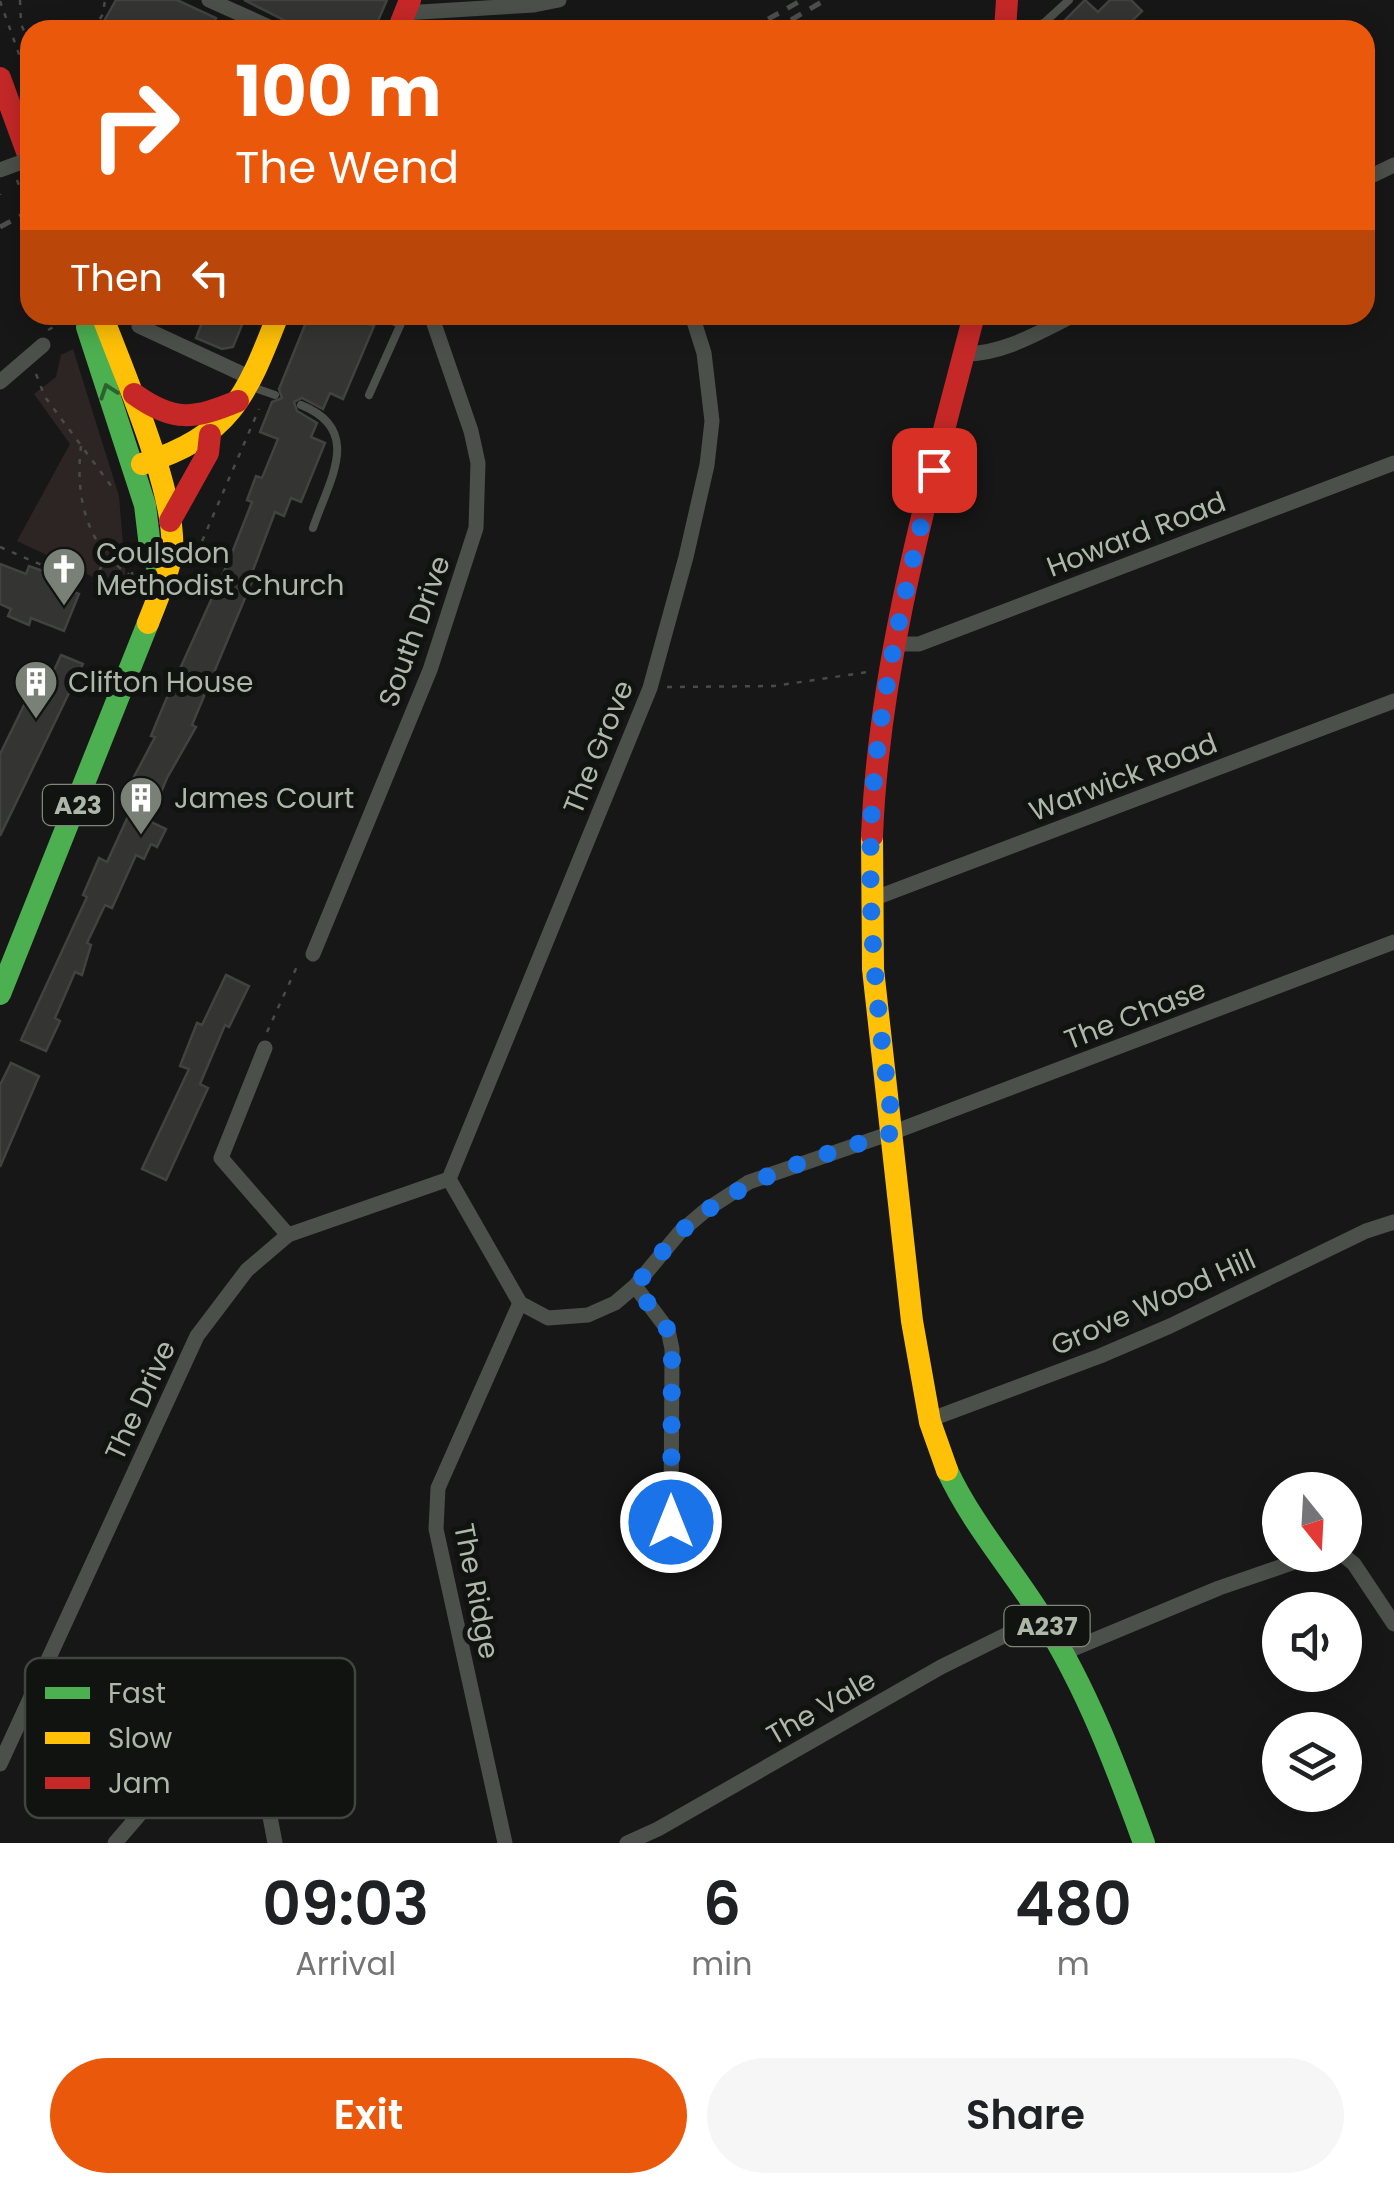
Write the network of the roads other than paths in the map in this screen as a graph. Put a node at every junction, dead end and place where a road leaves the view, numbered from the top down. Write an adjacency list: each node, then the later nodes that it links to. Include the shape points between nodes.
1 (208, 0): 4 (street)
2 (560, 0): 5 (street)
3 (1069, 0): 6 (lane)
4 (242, 7)
5 (404, 14)
6 (1046, 20)
7 (0, 78): 8 (main road)
8 (20, 133)
9 (79, 325): 27 (main road, A23, one-way to 9)
10 (106, 325): 22 (main road, A23)
11 (274, 325): 21 (main road)
12 (405, 325): 23 (lane)
13 (434, 325): 36 (street, South Drive, via 478,463 476,528 430,670)
14 (695, 325): 40 (street, The Grove, via 712,422 707,464 650,688)
15 (971, 325): 19 (main road, A237)
16 (1053, 325): 19 (street, via 1005,348)
17 (139, 326): 21 (street)
18 (43, 345): 20 (street, via 31,367)
19 (964, 354): 32 (main road, A237)
20 (0, 382)
21 (249, 389): 22 (main road, via 185,418); 24 (lane); 26 (main road)
22 (134, 394): 27 (main road, A23)
23 (369, 394)
24 (275, 396)
25 (301, 405): 30 (lane, via 321,413 337,437 337,457)
26 (210, 435): 27 (main road); 29 (main road, via 208,453)
27 (145, 463): 29 (main road, A23); 31 (main road, A23, via 151,555)
28 (1394, 463): 32 (street, Howard Road, via 918,644)
29 (170, 521): 31 (main road, A23, via 172,555)
30 (313, 528)
31 (163, 576): 37 (main road, A23, via 135,662)
32 (894, 644): 34 (main road, A237, via 872,806)
33 (1394, 701): 34 (street, Warwick Road)
34 (870, 900): 39 (main road, A237, via 879,1036)
35 (1394, 942): 39 (street, The Chase)
36 (313, 954)
37 (0, 994)
38 (264, 1048): 42 (street, via 221,1158)
39 (894, 1132): 43 (street, The Chase, via 749,1182 680,1232); 45 (main road, A237)
40 (449, 1179): 42 (street, The Drive); 44 (street)
41 (1394, 1222): 45 (street, Grove Wood Hill, via 1100,1356)
42 (288, 1235): 54 (street, The Drive, via 247,1270 198,1336)
43 (635, 1286): 44 (street, The Chase, via 588,1315 548,1318); 46 (street, via 668,1330 672,1349)
44 (520, 1303): 61 (street, The Ridge, via 438,1488 436,1529)
45 (930, 1420): 51 (main road, A237, via 957,1490)
46 (671, 1522): 47 (street); 48 (street)
47 (688, 1532)
48 (651, 1535)
49 (1266, 1572): 53 (street)
50 (1359, 1572): 52 (street)
51 (1042, 1617): 53 (main road, A237); 62 (street, The Vale)
52 (1394, 1624)
53 (1064, 1653): 63 (main road, A237)
54 (49, 1658)
55 (25, 1710): 56 (street, The Drive)
56 (0, 1764)
57 (137, 1818): 59 (street)
58 (271, 1818): 60 (street)
59 (115, 1843)
60 (276, 1843)
61 (505, 1843)
62 (627, 1843)
63 (1144, 1843)

